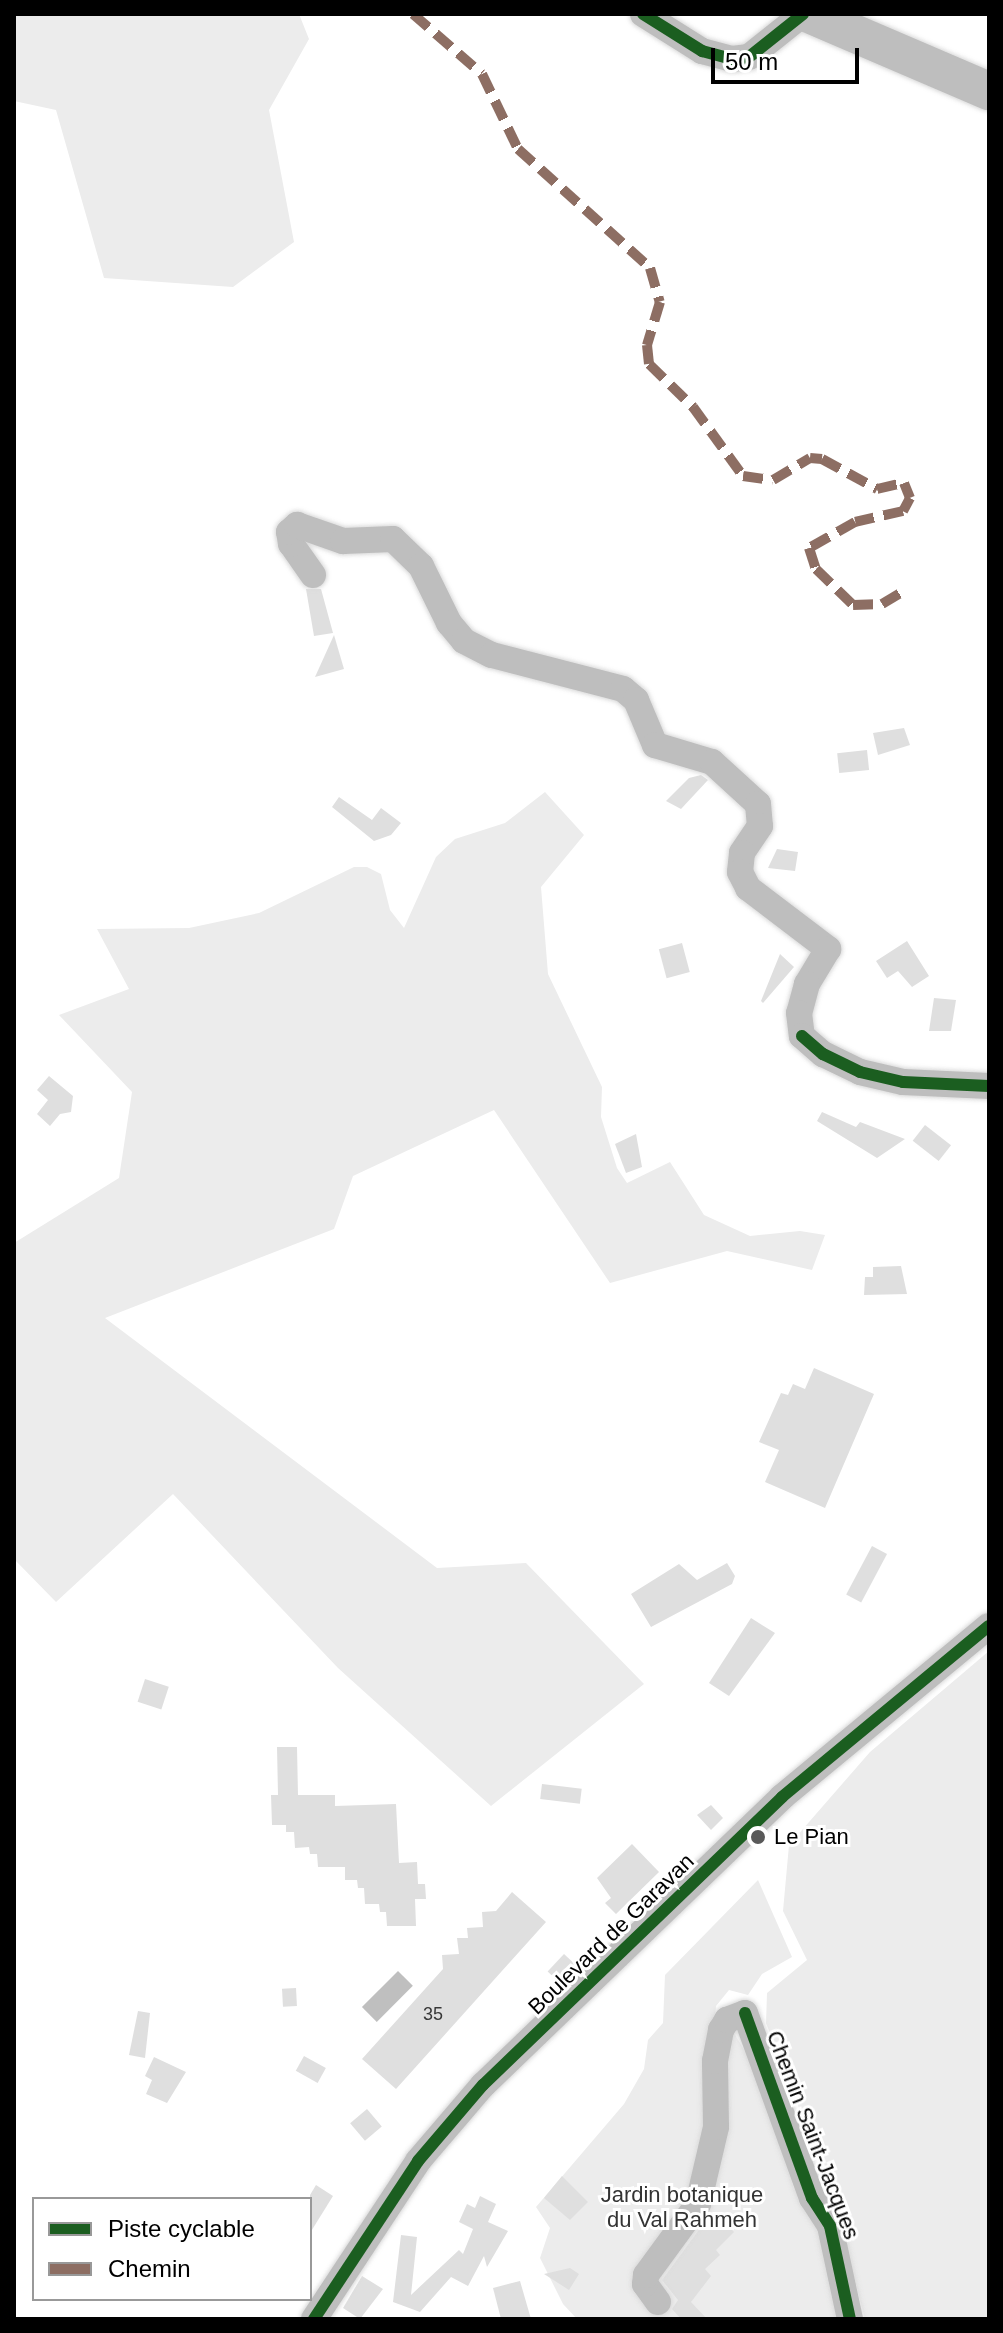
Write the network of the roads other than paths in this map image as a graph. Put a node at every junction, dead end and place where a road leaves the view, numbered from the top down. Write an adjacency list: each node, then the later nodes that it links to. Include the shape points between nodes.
1 (643, 14): 2 (street, via 702,51 732,59 749,57)
2 (806, 14): 5 (highway)
3 (869, 14): 4 (highway)
4 (989, 63)
5 (989, 91)
6 (313, 575): 7 (street, via 291,544 289,532 297,525 343,541 393,539 421,566 449,623 464,641 492,655 623,689 636,700 655,745 712,762 719,774 747,790 758,804 760,826 742,853 744,880 825,946 799,1013 802,1036 823,1054 860,1072 903,1082)
7 (989, 1086)
8 (989, 1626): 10 (street, Boulevard de Garavan, via 770,1807 483,2085 418,2161)
9 (658, 2302): 11 (street, Chemin Saint-Jacques, via 645,2284 646,2275 698,2204 716,2127 715,2061 721,2030 727,2020 745,2013 812,2198 830,2226)
10 (314, 2319)
11 (850, 2319)

